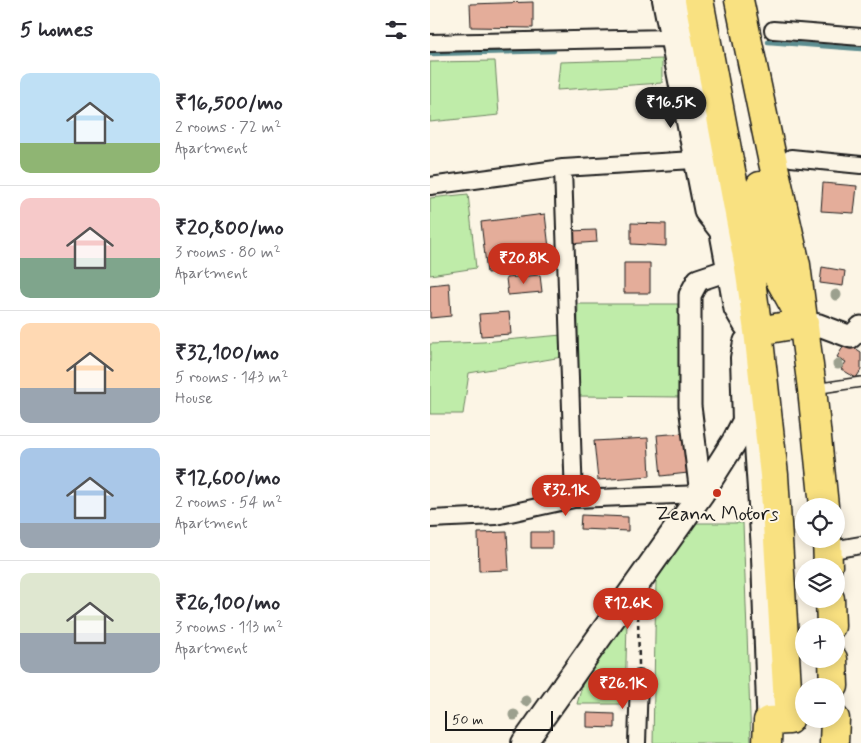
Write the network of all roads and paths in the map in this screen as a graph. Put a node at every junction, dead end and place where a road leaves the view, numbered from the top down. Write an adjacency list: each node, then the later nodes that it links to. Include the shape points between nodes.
1 (662, 0): 8 (street)
2 (678, 0): 15 (street)
3 (699, 0): 18 (highway)
4 (726, 0): 17 (highway, via 775,271)
5 (739, 0): 17 (highway, via 796,265)
6 (773, 30): 7 (street)
7 (861, 37)
8 (669, 38): 9 (street); 11 (street)
9 (430, 43)
10 (791, 158): 12 (street)
11 (693, 160): 13 (street); 15 (street, via 703,214)
12 (861, 165)
13 (563, 168): 14 (street); 25 (street)
14 (430, 186)
15 (722, 238): 16 (street)
16 (728, 270): 18 (street, via 735,309 745,326); 23 (street, via 698,280 690,294 690,406)
17 (804, 323): 18 (highway); 19 (street); 21 (highway)
18 (758, 331): 22 (main road, via 746,342 742,358); 32 (highway, via 774,475 789,720)
19 (858, 336)
20 (861, 382): 21 (lane)
21 (812, 389): 24 (highway)
22 (745, 421): 23 (main road); 32 (street, via 755,437)
23 (701, 494): 25 (street); 29 (main road)
24 (823, 498)
25 (574, 499): 26 (street, via 496,516)
26 (430, 519)
27 (861, 545): 28 (street)
28 (827, 552)
29 (638, 584): 30 (path); 33 (main road)
30 (639, 679): 34 (street)
31 (835, 728): 35 (highway)
32 (768, 732)
33 (524, 743)
34 (637, 743)
35 (834, 743)

